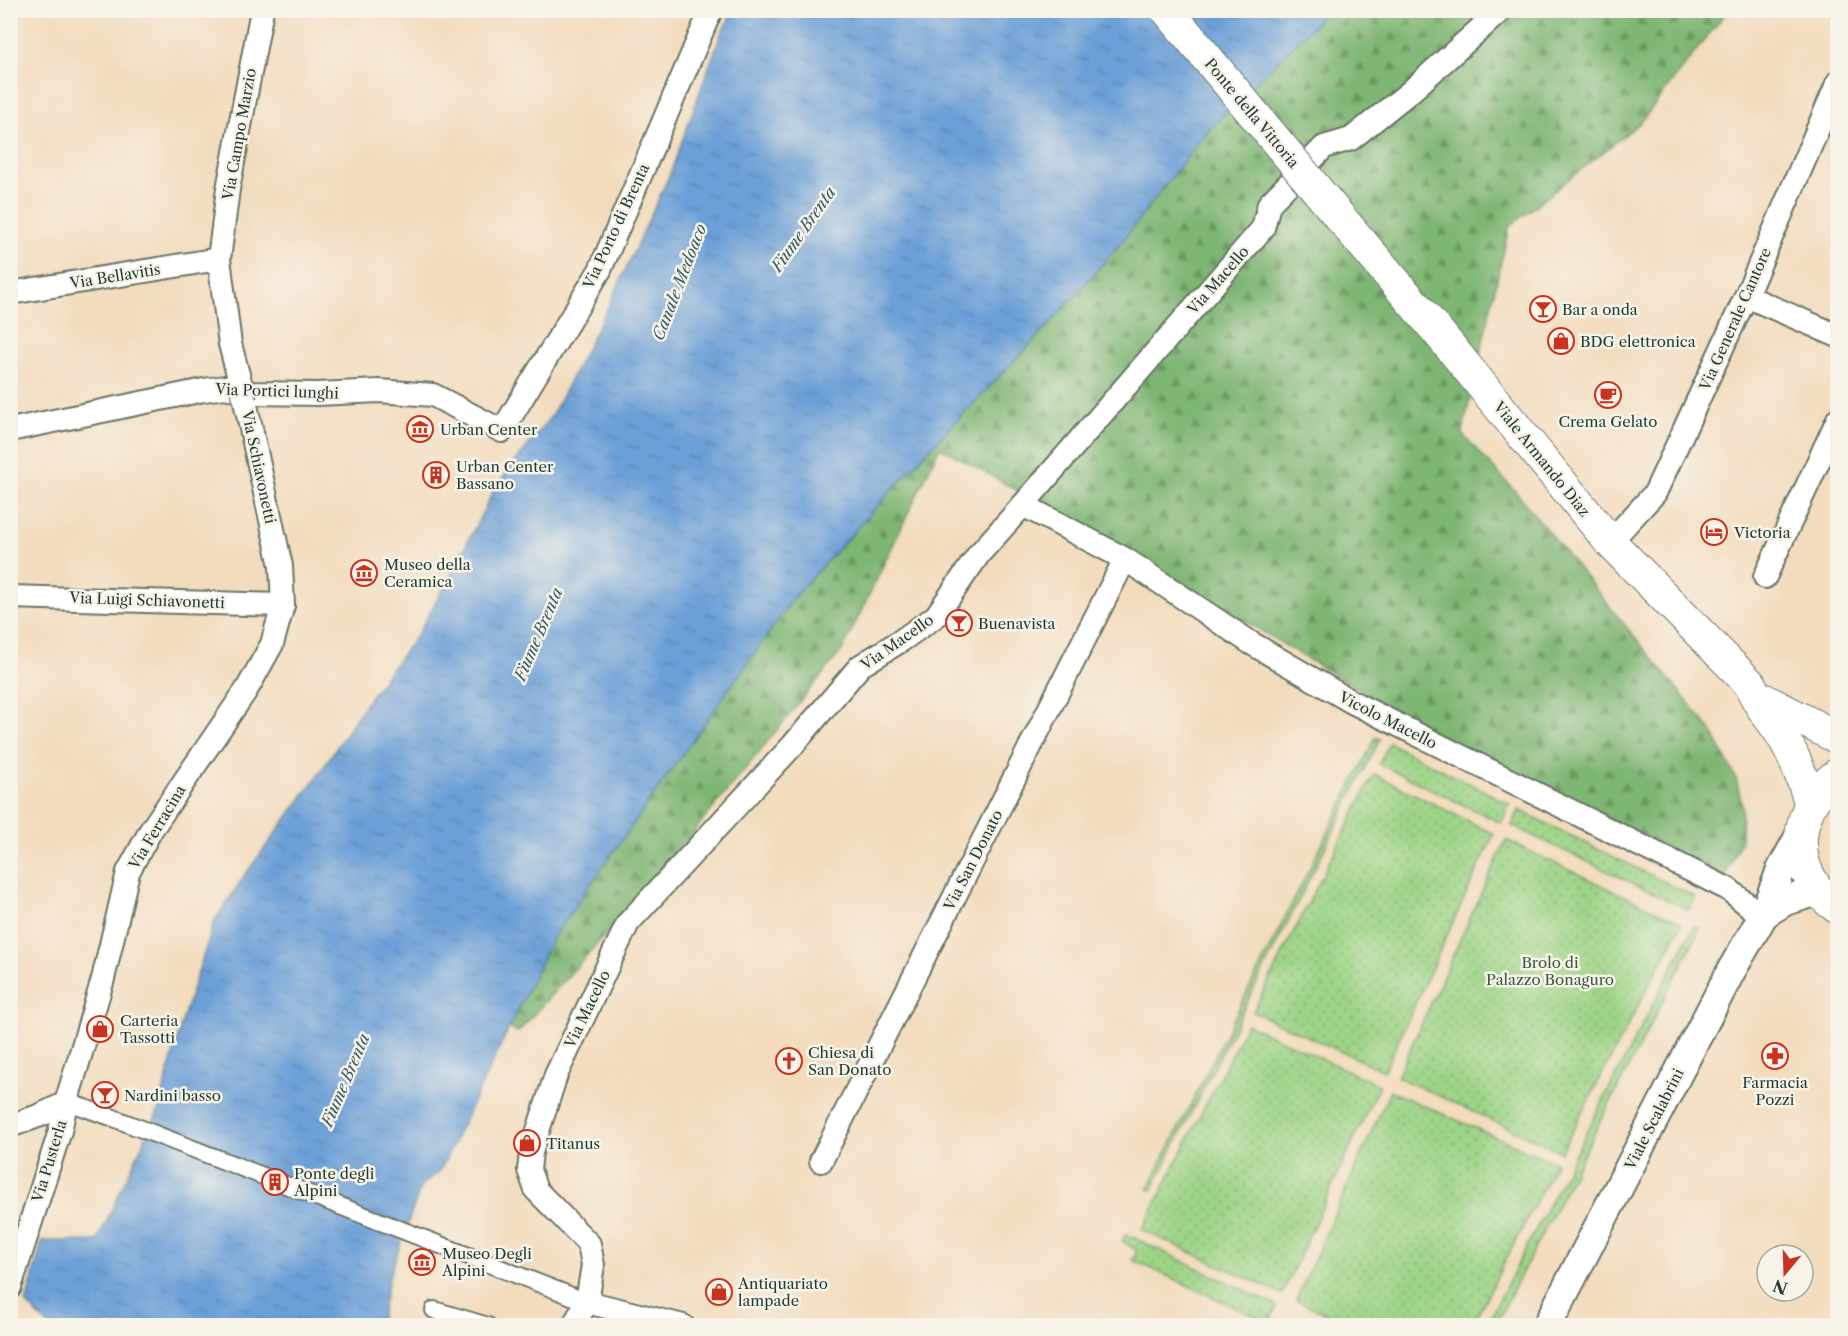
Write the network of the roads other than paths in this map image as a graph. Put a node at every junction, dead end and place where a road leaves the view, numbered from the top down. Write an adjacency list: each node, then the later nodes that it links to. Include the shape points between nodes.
1 (262, 10): 7 (street, Via Campo Marzio, via 228,189)
2 (711, 10): 13 (street, Via Porto di Brenta, via 600,270)
3 (1167, 10): 6 (main road, Ponte della Vittoria, bridge)
4 (1501, 10): 14 (street, Via Macello, via 1351,139 1324,147 1285,187 1269,204 1263,228)
5 (1838, 82): 9 (street, Via Generale Cantore)
6 (1338, 215): 15 (main road, Viale Armando Diaz)
7 (219, 259): 8 (street, Via Bellavitis); 19 (street, Via Schiavonetti, via 230,344 281,566)
8 (10, 293)
9 (1746, 296): 10 (street); 15 (street, Via Generale Cantore, via 1655,493)
10 (1838, 336)
11 (1838, 419): 17 (street)
12 (10, 430): 13 (street, Via Portici lunghi, via 225,387 251,393 433,395)
13 (502, 431)
14 (1023, 505): 16 (street, Vicolo Macello); 31 (street, Via Macello, via 979,554 936,616 860,666 793,745 628,923 556,1075 529,1170 536,1190 589,1244 592,1265)
15 (1610, 542): 20 (main road, Viale Armando Diaz, via 1750,684)
16 (1125, 559): 26 (street, Vicolo Macello, via 1260,649 1352,702 1728,889); 29 (street, Via San Donato)
17 (1766, 577)
18 (10, 597): 19 (street, Via Luigi Schiavonetti)
19 (283, 604): 27 (street, Via Ferracina, via 272,644 247,689 151,830 129,872 103,979)
20 (1753, 694): 21 (main road, Viale Armando Diaz); 23 (main road, Viale Armando Diaz, via 1801,771)
21 (1838, 738)
22 (1838, 774): 23 (main road)
23 (1810, 802): 24 (main road)
24 (1799, 837): 25 (main road, via 1806,871); 26 (street, Viale Scalabrini)
25 (1828, 900): 26 (street, via 1785,901)
26 (1763, 915): 36 (street, Viale Scalabrini)
27 (66, 1103): 28 (street); 30 (street, Via Pusterla); 31 (street)
28 (10, 1126)
29 (821, 1161)
30 (10, 1287)
31 (587, 1302): 34 (street); 35 (street)
32 (434, 1310): 33 (street)
33 (488, 1326)
34 (573, 1326)
35 (683, 1326)
36 (1547, 1326)

